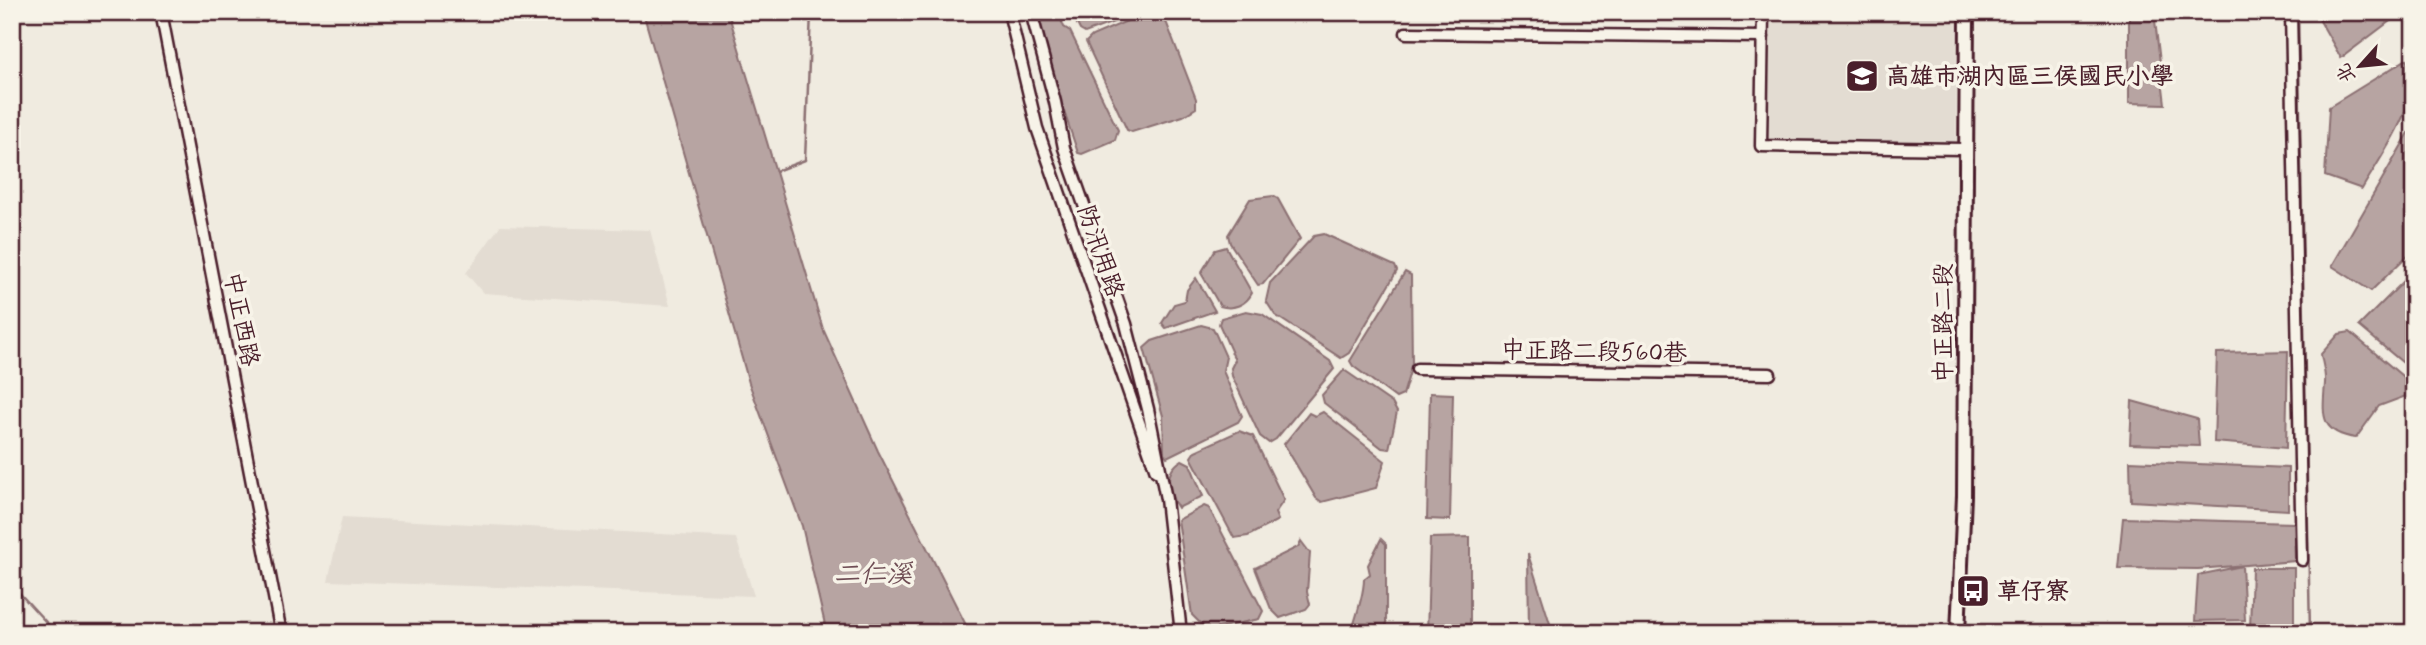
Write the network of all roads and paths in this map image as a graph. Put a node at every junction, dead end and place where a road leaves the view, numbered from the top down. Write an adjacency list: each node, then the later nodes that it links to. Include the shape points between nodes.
1 (161, 12): 14 (street, 中正西路)
2 (1009, 12): 12 (street, 防汛用路, via 1037,128)
3 (1031, 12): 12 (street, via 1064,148 1126,324 1149,408)
4 (1763, 12): 8 (street)
5 (1967, 12): 9 (main road, 中正路二段)
6 (2291, 12): 13 (street)
7 (1406, 33): 8 (street)
8 (1763, 37): 9 (street, via 1761,146)
9 (1964, 149): 16 (main road, 中正路二段, via 1964,496)
10 (1417, 369): 11 (street, 中正路二段560巷)
11 (1770, 374)
12 (1166, 499): 15 (street)
13 (2302, 560)
14 (281, 633)
15 (1181, 633)
16 (1958, 633)

